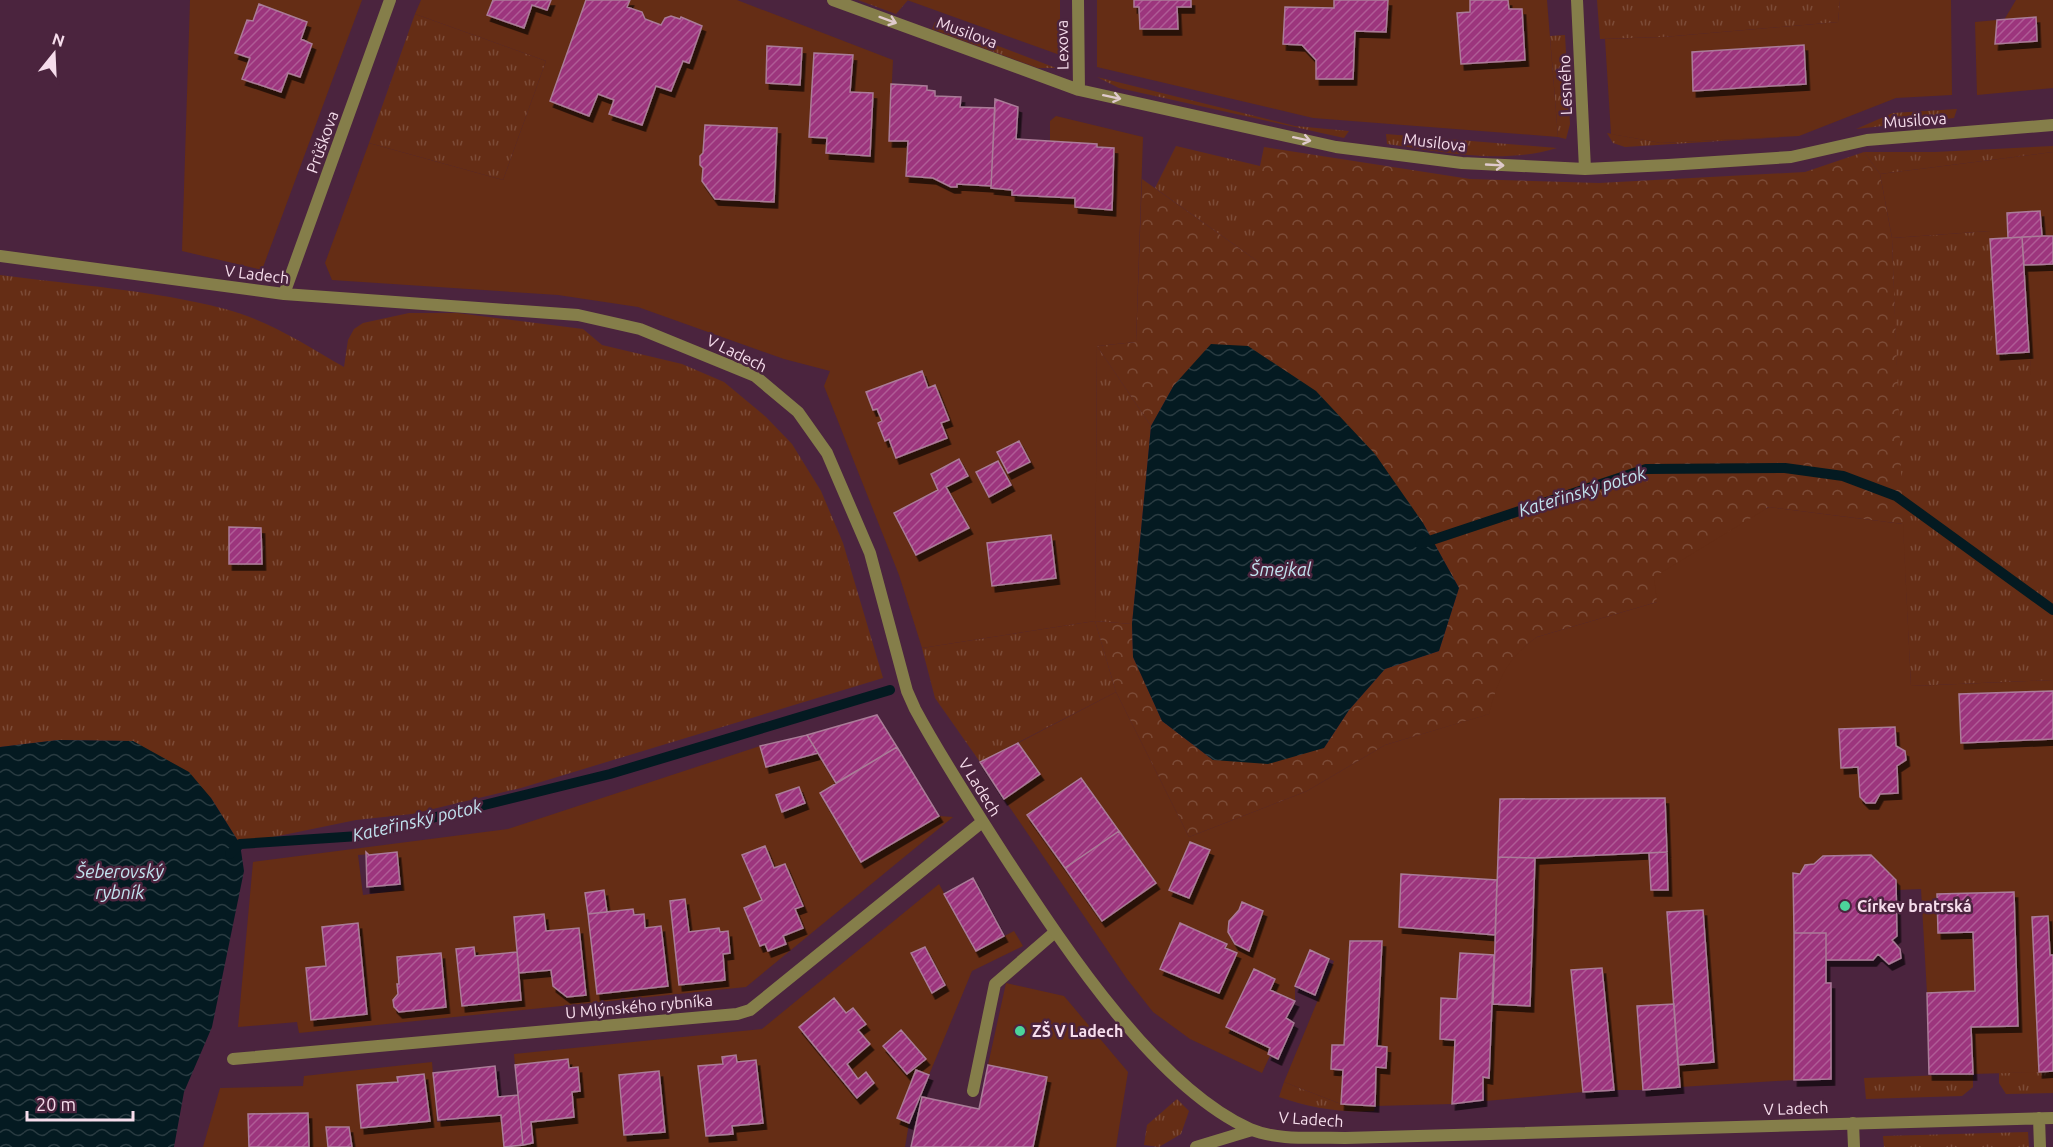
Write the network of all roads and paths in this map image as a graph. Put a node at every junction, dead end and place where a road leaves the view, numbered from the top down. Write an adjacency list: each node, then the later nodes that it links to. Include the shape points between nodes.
1 (390, 0): 9 (street, Průškova)
2 (833, 0): 5 (street, Musilova, one-way to 5)
3 (1078, 0): 5 (street, Lexova)
4 (1577, 0): 7 (street, Lesného)
5 (1079, 90): 7 (street, Musilova, one-way to 7, via 1336,147 1462,163)
6 (2053, 125): 7 (street, Musilova, via 1867,140 1791,157)
7 (1585, 169)
8 (0, 256): 9 (street, V Ladech)
9 (284, 294): 10 (street, V Ladech, via 578,315 640,329 755,376 798,412 827,453 870,554 907,691)
10 (982, 822): 11 (street, V Ladech); 12 (street, U Mlýnského rybníka, via 750,1010)
11 (1054, 932): 13 (street, via 995,984); 17 (street, V Ladech, via 1154,1055 1209,1106)
12 (233, 1059)
13 (973, 1091)
14 (2039, 1118): 15 (street, V Ladech); 16 (street, V Ladech); 20 (street)
15 (2053, 1118)
16 (1853, 1123): 17 (street, V Ladech, via 1345,1138); 19 (street)
17 (1252, 1130): 18 (street)
18 (1196, 1147)
19 (1854, 1147)
20 (2040, 1147)

